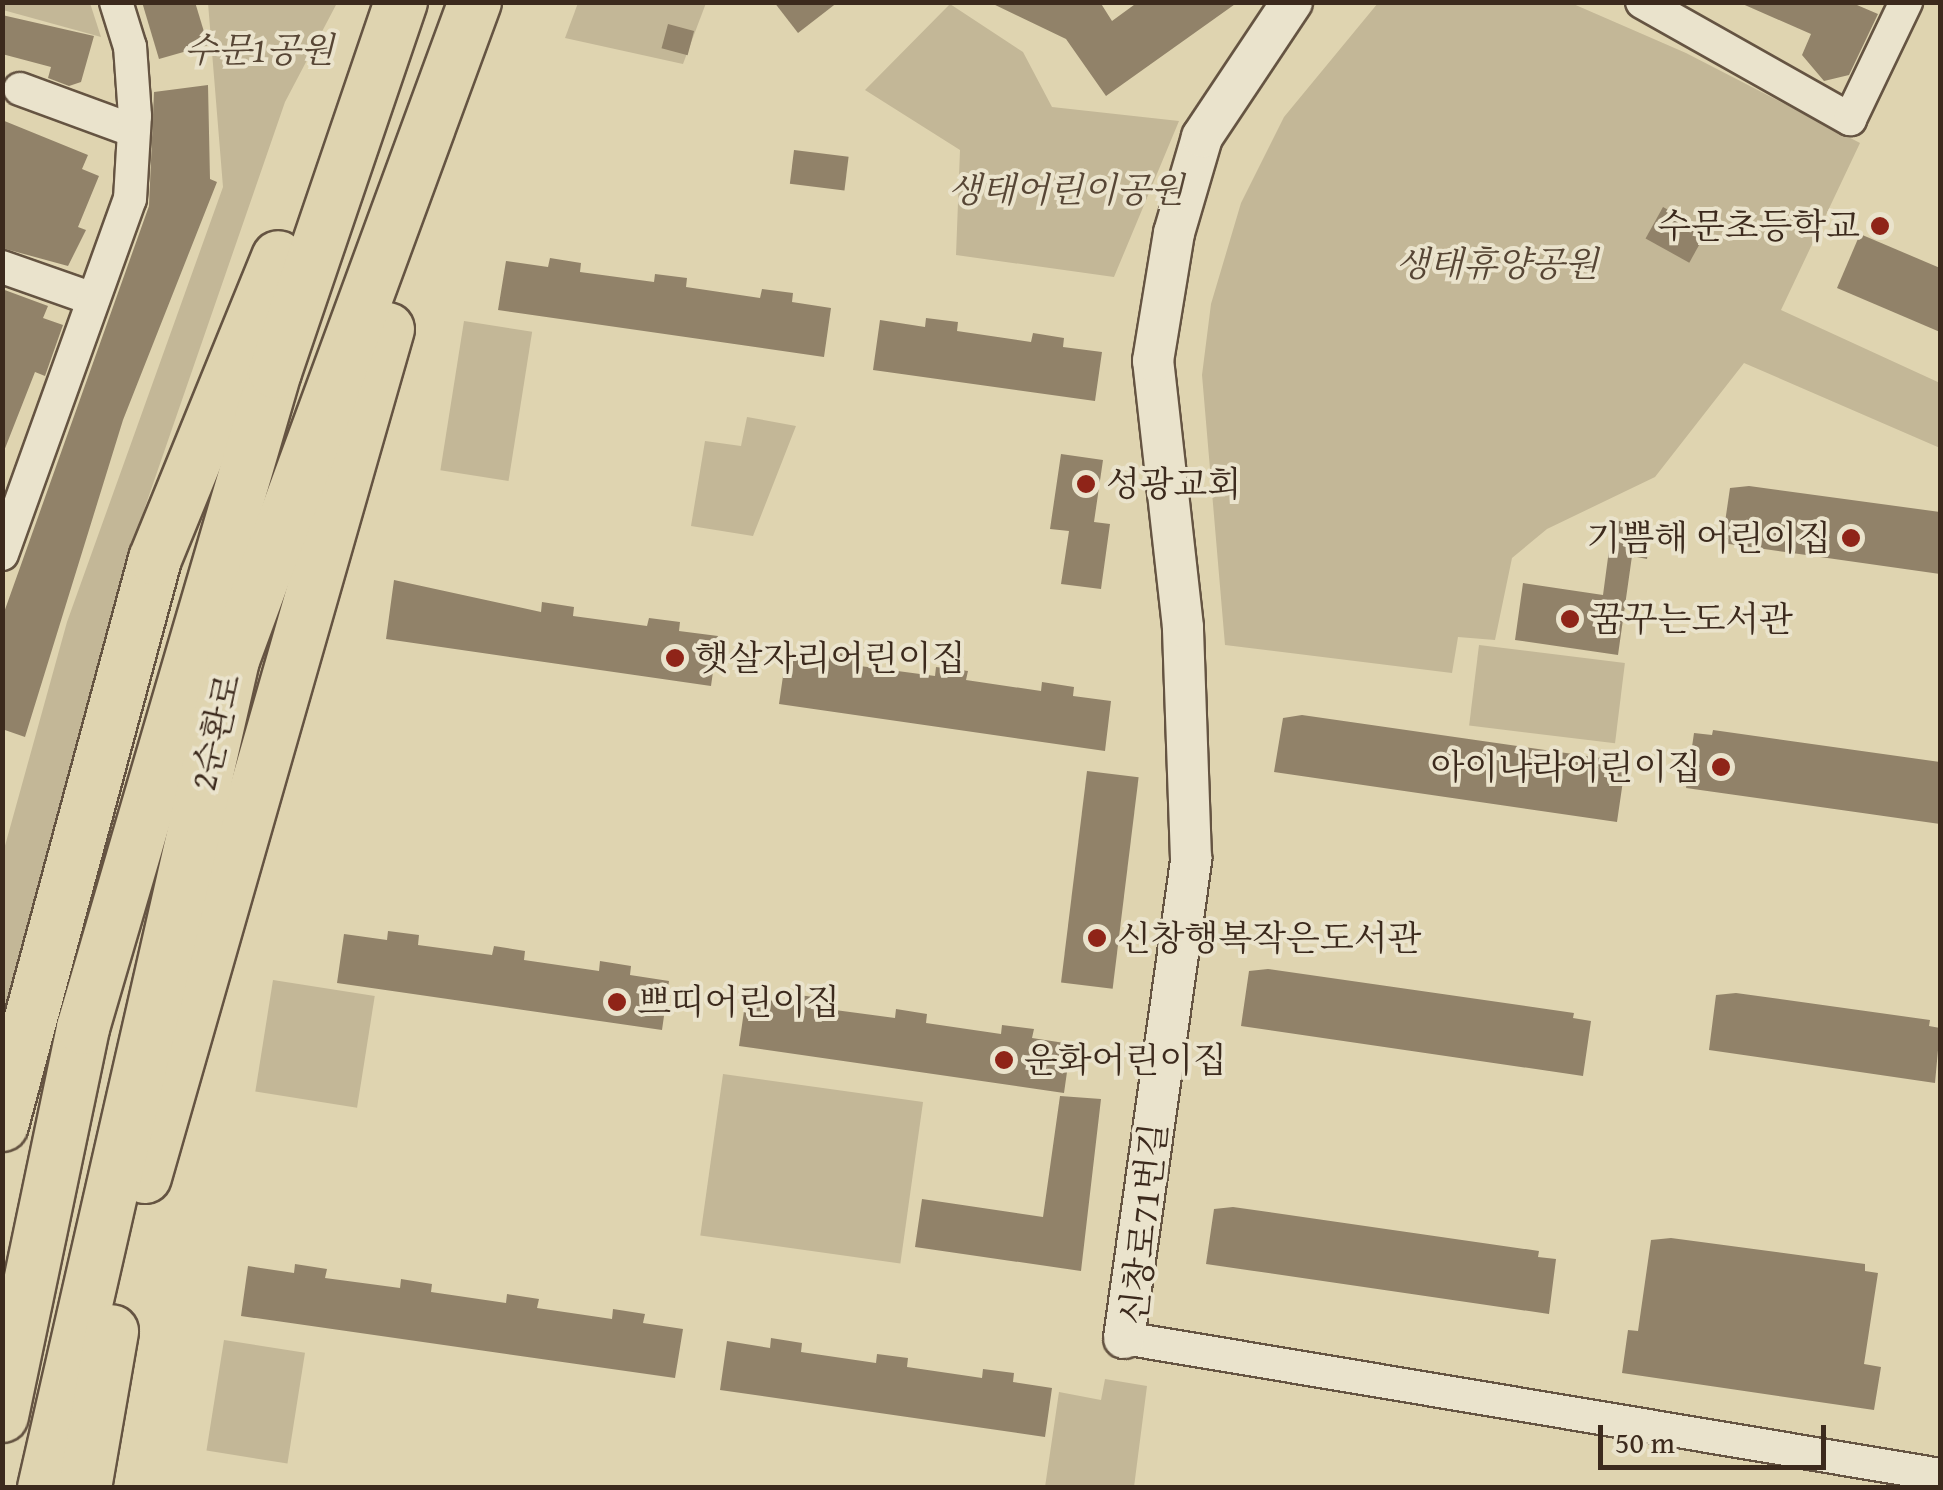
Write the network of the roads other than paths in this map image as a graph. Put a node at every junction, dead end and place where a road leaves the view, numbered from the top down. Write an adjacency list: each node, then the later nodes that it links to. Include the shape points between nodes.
1 (116, 2): 8 (street, via 130,47)
2 (399, 2): 12 (highway, via 325,134 155,559); 14 (highway, 2순환로, via 274,372 83,1028)
3 (1292, 2): 13 (street, 신창로71번길, via 1202,136 1153,361 1183,627 1191,859)
4 (1642, 2): 5 (street, via 1850,119)
5 (1906, 2)
6 (469, 14): 16 (highway, 2순환로, via 233,660); 17 (highway, via 408,256 130,1226)
7 (20, 89): 8 (street)
8 (134, 131): 10 (street, via 130,199)
9 (2, 267): 10 (street)
10 (90, 298): 11 (street)
11 (2, 554)
12 (2, 1125)
13 (1124, 1338): 15 (street, 신창로71번길)
14 (2, 1416)
15 (1940, 1475)
16 (44, 1488)
17 (84, 1488)

